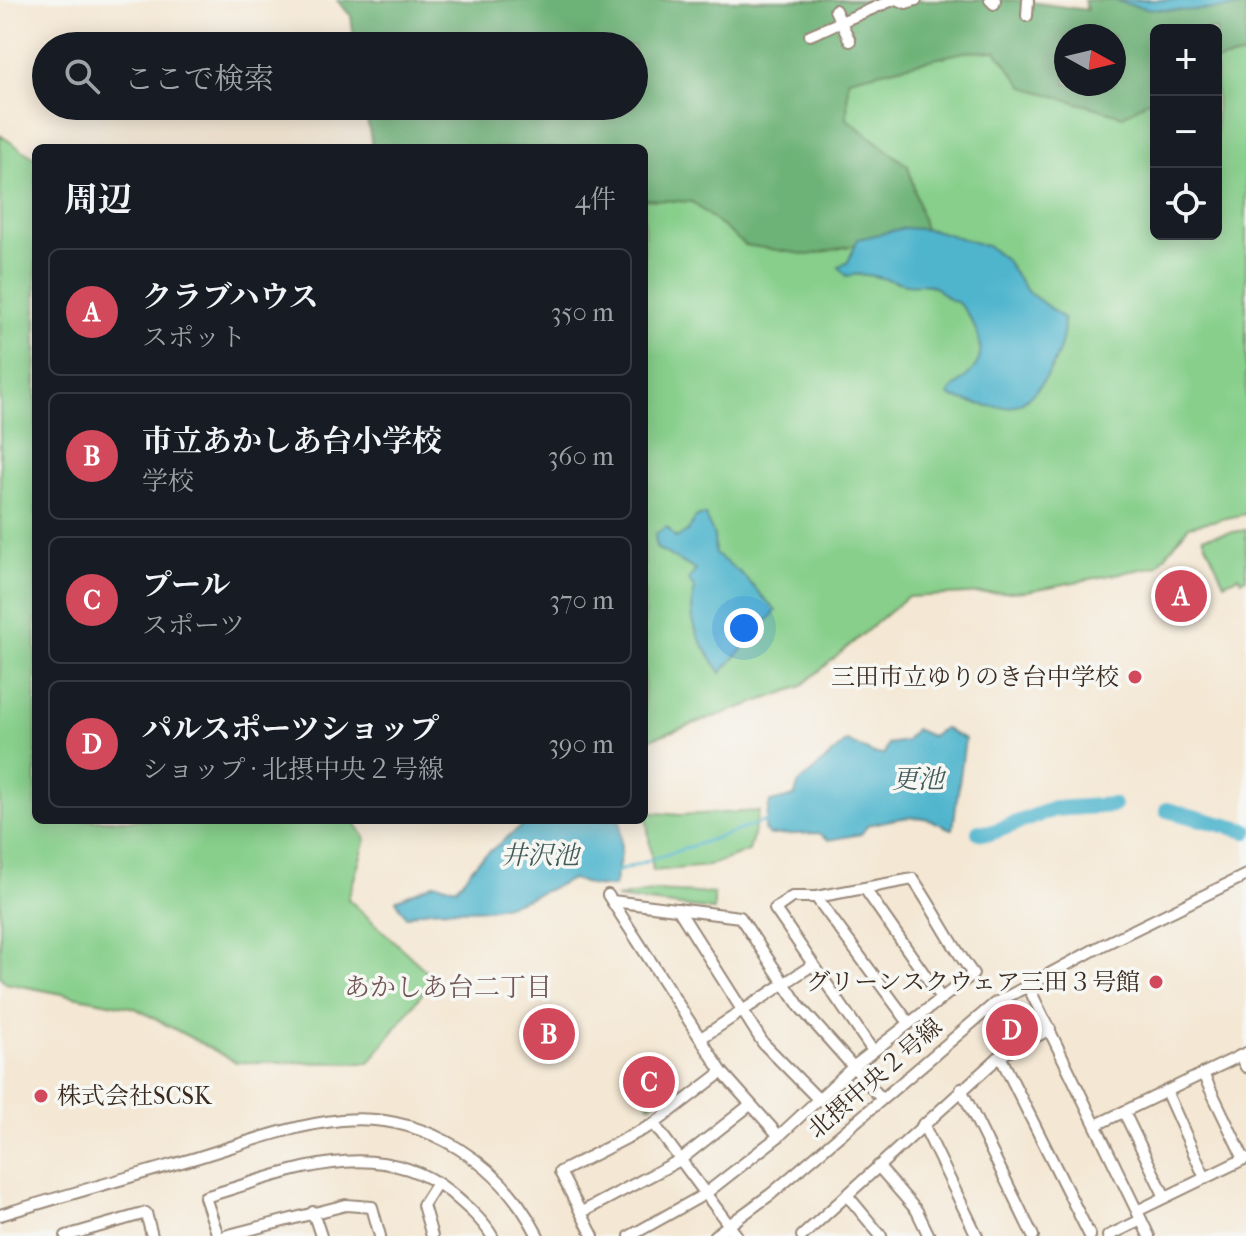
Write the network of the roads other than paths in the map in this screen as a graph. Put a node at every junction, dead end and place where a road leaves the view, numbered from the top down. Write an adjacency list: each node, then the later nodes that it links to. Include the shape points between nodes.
1 (896, 0): 2 (street); 6 (street)
2 (916, 0)
3 (1028, 0): 5 (street)
4 (835, 10): 6 (street)
5 (1027, 16)
6 (840, 22): 7 (street); 8 (street)
7 (810, 35)
8 (850, 41)
9 (1245, 879): 15 (street, 北摂中央２号線)
10 (865, 889): 11 (street); 16 (street); 16 (street, via 913,879 973,974)
11 (816, 897): 13 (street, via 792,897 775,909); 18 (street)
12 (678, 909): 14 (street, via 740,917); 17 (street); 20 (street, via 610,898)
13 (811, 966): 14 (street); 21 (street)
14 (785, 983): 17 (street); 24 (street)
15 (1027, 984): 19 (street); 30 (street, 北摂中央２号線, via 955,1034)
16 (941, 998): 18 (street)
17 (742, 1011): 20 (street); 31 (street, via 763,1043)
18 (909, 1023): 21 (street)
19 (1050, 1029): 23 (street); 36 (street)
20 (701, 1038): 26 (street)
21 (873, 1051): 24 (street)
22 (1243, 1055): 25 (street); 27 (street)
23 (1000, 1056): 28 (street); 70 (street)
24 (853, 1067): 30 (street); 31 (street)
25 (1246, 1067)
26 (722, 1072): 32 (street); 34 (street)
27 (1203, 1074): 29 (street); 38 (street)
28 (961, 1089): 35 (street); 69 (street)
29 (1166, 1091): 33 (street); 41 (street)
30 (881, 1098): 50 (street, 北摂中央２号線)
31 (819, 1100): 37 (street)
32 (750, 1105): 37 (street); 39 (street)
33 (1124, 1112): 36 (street); 45 (street)
34 (654, 1124): 39 (street); 47 (street, via 560,1172)
35 (923, 1124): 40 (street); 68 (street)
36 (1096, 1125): 49 (street)
37 (779, 1136): 43 (street)
38 (1245, 1158): 41 (street)
39 (680, 1160): 43 (street); 47 (street)
40 (878, 1166): 44 (street); 67 (street, via 917,1211)
41 (1205, 1178): 45 (street)
42 (437, 1183): 55 (street, via 380,1161 349,1159 311,1166 205,1197); 59 (street, via 423,1205); 60 (street)
43 (705, 1194): 50 (street); 63 (street)
44 (847, 1195): 52 (street); 66 (street)
45 (1165, 1197): 49 (street)
46 (313, 1212): 51 (street); 57 (street); 58 (street, via 346,1205 372,1207)
47 (582, 1212): 62 (street)
48 (0, 1215): 61 (street, via 301,1127 363,1120 403,1125 469,1154 508,1188)
49 (1139, 1215): 71 (street); 72 (street)
50 (728, 1227): 64 (street, 北摂中央２号線); 65 (street)
51 (267, 1230): 56 (street)
52 (805, 1235)
53 (66, 1236): 54 (street, via 146,1213)
54 (152, 1236)
55 (218, 1236)
56 (225, 1236)
57 (321, 1236)
58 (380, 1236)
59 (432, 1236)
60 (492, 1236)
61 (538, 1236)
62 (593, 1236)
63 (630, 1236)
64 (714, 1236)
65 (737, 1236)
66 (881, 1236)
67 (929, 1236)
68 (977, 1236)
69 (1033, 1236)
70 (1090, 1236)
71 (1108, 1236)
72 (1149, 1236)

